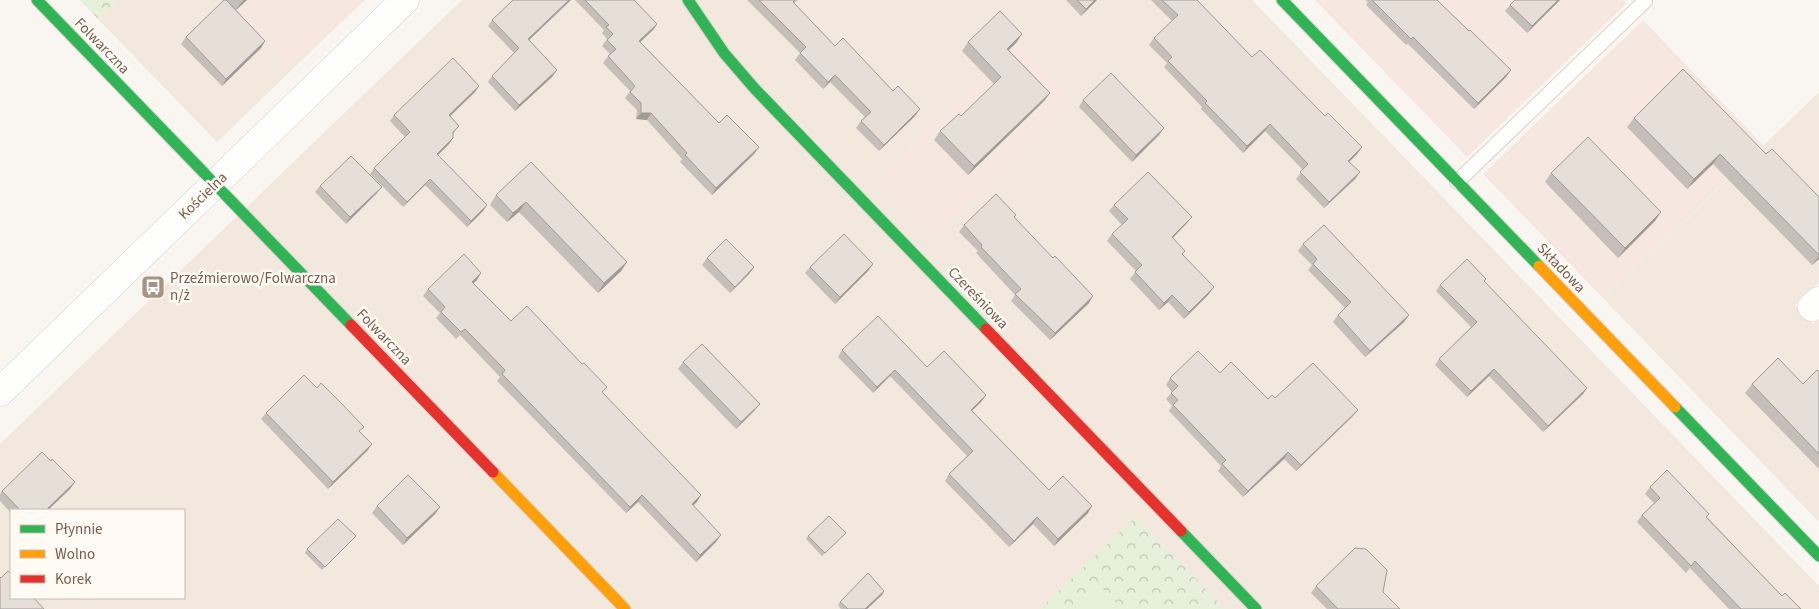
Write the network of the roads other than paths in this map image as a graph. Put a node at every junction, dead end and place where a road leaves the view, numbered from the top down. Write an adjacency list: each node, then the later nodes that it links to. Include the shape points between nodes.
1 (37, 0): 7 (street, Folwarczna)
2 (405, 0): 7 (street, Kościelna)
3 (688, 0): 11 (street, Czereśniowa, via 724,53 754,89)
4 (1282, 0): 6 (street, Składowa)
5 (1644, 0): 6 (lane)
6 (1457, 182): 9 (street, Składowa)
7 (215, 184): 8 (street, Kościelna); 10 (street, Folwarczna)
8 (0, 392)
9 (1819, 556)
10 (625, 609)
11 (1256, 609)

